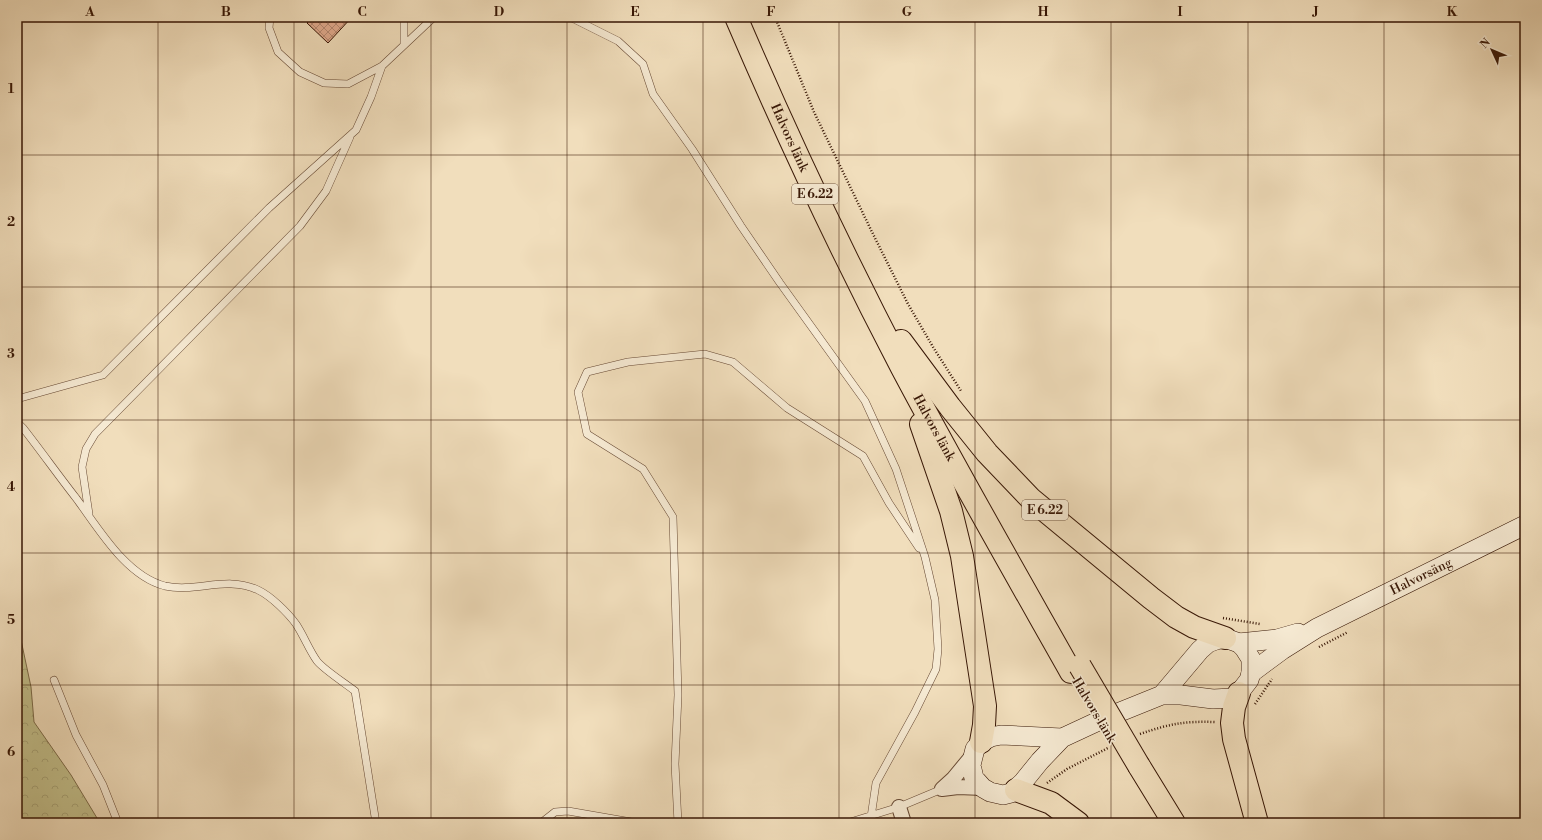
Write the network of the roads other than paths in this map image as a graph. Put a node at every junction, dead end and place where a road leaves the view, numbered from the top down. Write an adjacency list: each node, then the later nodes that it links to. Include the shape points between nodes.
1 (270, 17): 8 (lane, via 269,28 278,52 300,72 324,83 348,84)
2 (404, 17): 7 (lane)
3 (434, 17): 7 (lane)
4 (570, 17): 16 (lane, via 618,41 643,64 653,94 780,283 865,401 896,469)
5 (736, 17): 11 (highway, Halvors länk / E 6.22, via 814,193)
6 (749, 17): 10 (highway, Halvors länk / E 6.22, via 822,187)
7 (404, 45): 8 (lane)
8 (382, 66): 9 (lane, via 371,97 356,130)
9 (351, 135): 12 (lane, via 269,208 103,375); 14 (lane, via 326,191 300,226 95,434 86,449 82,467)
10 (901, 341): 18 (highway, E 6.22, via 982,447 1031,499 1176,617 1194,627); 19 (highway, Halvors länk / E 6.22)
11 (902, 368): 19 (highway, Halvors länk / E 6.22, via 989,527); 25 (highway, E 6.22, via 951,511 962,556 985,706 984,725)
12 (17, 399)
13 (17, 422): 14 (lane)
14 (89, 516): 33 (lane, via 114,549 137,572 151,581 166,586 189,587 240,583 259,590 274,600 296,624 318,662 355,691)
15 (1525, 525): 17 (street, Halvorsäng)
16 (925, 557): 31 (lane, via 935,600 938,649 936,669 876,783); 36 (lane, via 889,503 864,456 787,408 733,362 705,354 628,362 587,372 578,392 587,434 643,469 674,517 678,695 675,764)
17 (1317, 628): 18 (street, Halvorsäng, via 1277,639); 20 (street, Halvorsäng)
18 (1229, 633): 20 (street, via 1251,659); 22 (street, Halvorsäng, via 1200,650)
19 (1076, 669): 26 (highway, Halvors länk / E 6.22)
20 (1251, 673): 23 (street, Halvorsäng)
21 (54, 680): 32 (lane, via 76,735 103,785)
22 (1162, 695): 23 (street, Halvorsäng); 24 (street, Halvorsäng)
23 (1246, 700): 42 (highway, via 1234,707 1232,724)
24 (1062, 738): 25 (street, Halvorsäng, via 1002,735 991,737); 29 (street, Halvorsäng)
25 (976, 749): 27 (street, E 6.22, via 971,765 974,778); 28 (street)
26 (1134, 768): 40 (highway, Halvors länk / E 6.22); 41 (highway, Halvors länk / E 6.22)
27 (983, 788): 28 (street, via 958,787); 29 (street, via 1003,795)
28 (942, 790): 30 (lane)
29 (1026, 793): 39 (highway, via 1051,803)
30 (899, 807): 31 (lane); 38 (street)
31 (871, 817): 37 (lane)
32 (118, 823)
33 (376, 823)
34 (542, 823): 35 (lane, via 555,812 568,811)
35 (637, 823)
36 (678, 823)
37 (847, 823)
38 (904, 823)
39 (1078, 823)
40 (1162, 823)
41 (1174, 823)
42 (1257, 823)

